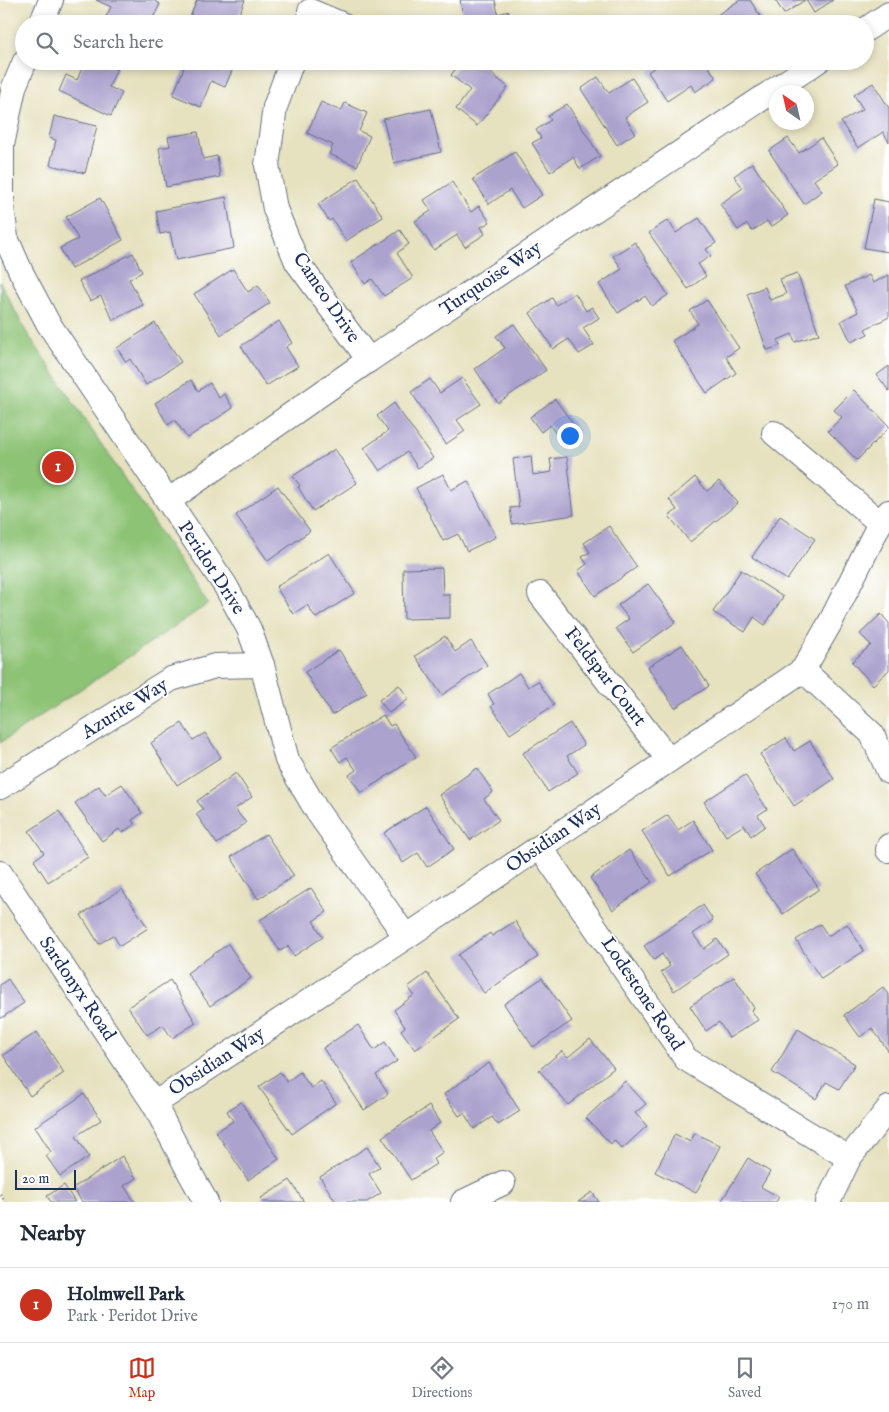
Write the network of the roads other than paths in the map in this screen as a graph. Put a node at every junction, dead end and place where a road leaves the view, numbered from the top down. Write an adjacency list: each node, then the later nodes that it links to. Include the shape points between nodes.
1 (51, 0): 3 (street)
2 (889, 14): 4 (street)
3 (45, 15)
4 (874, 24)
5 (21, 70): 8 (street, Peridot Drive, via 14,87 2,145)
6 (289, 70): 9 (street, Cameo Drive, via 276,107 267,165 275,209 297,262)
7 (804, 70): 9 (street, Turquoise Way)
8 (1, 206): 11 (street, Peridot Drive, via 6,238 48,323)
9 (369, 360): 11 (street, Turquoise Way)
10 (774, 434): 12 (street)
11 (168, 501): 14 (street, Peridot Drive, via 225,584 249,629)
12 (884, 518): 15 (street, Obsidian Way)
13 (540, 594): 16 (street, Feldspar Court)
14 (262, 665): 18 (street, Azurite Way, via 215,666 171,680); 23 (street, Peridot Drive, via 287,760 317,811)
15 (803, 670): 16 (street, Obsidian Way); 17 (street, via 872,734)
16 (669, 760): 20 (street, Obsidian Way)
17 (889, 772)
18 (0, 787)
19 (889, 846): 21 (street)
20 (540, 847): 23 (street, Obsidian Way); 26 (street, Lodestone Road, via 686,1059)
21 (888, 850)
22 (0, 873): 24 (street, Sardonyx Road)
23 (406, 937): 24 (street, Obsidian Way)
24 (154, 1104): 28 (street, Sardonyx Road)
25 (889, 1108): 26 (street)
26 (849, 1158): 30 (street)
27 (503, 1183): 29 (street)
28 (206, 1202)
29 (463, 1202)
30 (828, 1202)

